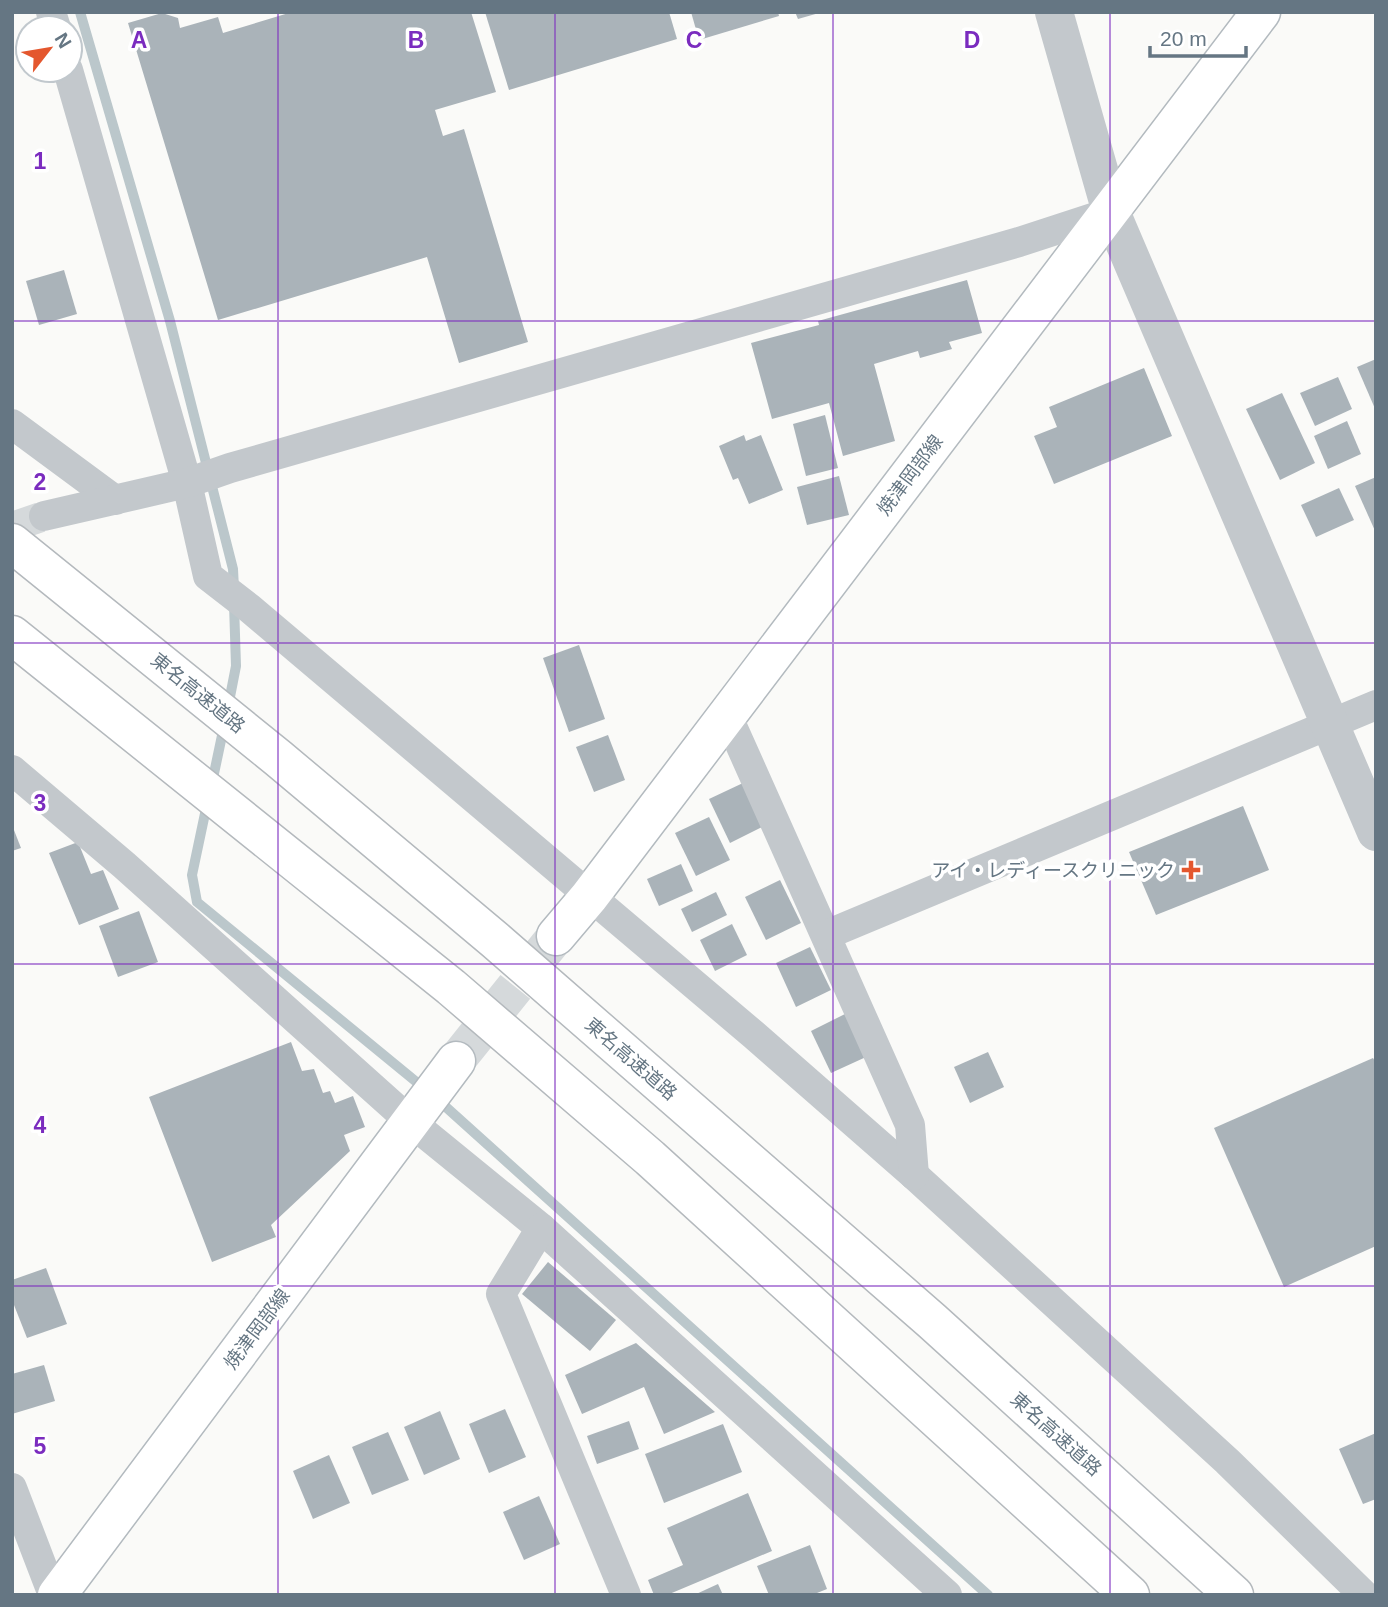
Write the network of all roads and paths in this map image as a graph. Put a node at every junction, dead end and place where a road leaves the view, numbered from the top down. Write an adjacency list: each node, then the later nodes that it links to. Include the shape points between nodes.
1 (1054, 12): 4 (street)
2 (1261, 12): 4 (main road, 焼津岡部線)
3 (72, 84): 6 (street)
4 (1111, 212): 6 (street); 12 (main road, 焼津岡部線); 13 (street)
5 (12, 424): 7 (street)
6 (187, 482): 7 (street); 16 (street, via 208,576)
7 (115, 500): 8 (street)
8 (44, 516)
9 (12, 543): 28 (main road, 東名高速道路, via 495,940 932,1321)
10 (12, 635): 27 (main road, via 462,996 650,1158)
11 (1376, 705): 13 (street)
12 (727, 715): 16 (main road, 焼津岡部線); 17 (street)
13 (1331, 724): 15 (street); 17 (street)
14 (12, 770): 20 (street)
15 (1376, 832)
16 (589, 897): 18 (main road, 焼津岡部線); 21 (street)
17 (826, 935): 21 (street, via 910,1125)
18 (556, 936)
19 (456, 1061): 20 (main road, 焼津岡部線)
20 (412, 1123): 22 (street); 24 (main road, 焼津岡部線)
21 (914, 1175): 29 (street, via 1227,1461)
22 (541, 1228): 25 (street, via 501,1294); 26 (street)
23 (12, 1488): 24 (street)
24 (55, 1595)
25 (626, 1595)
26 (947, 1595)
27 (1130, 1595)
28 (1234, 1595)
29 (1364, 1595)

